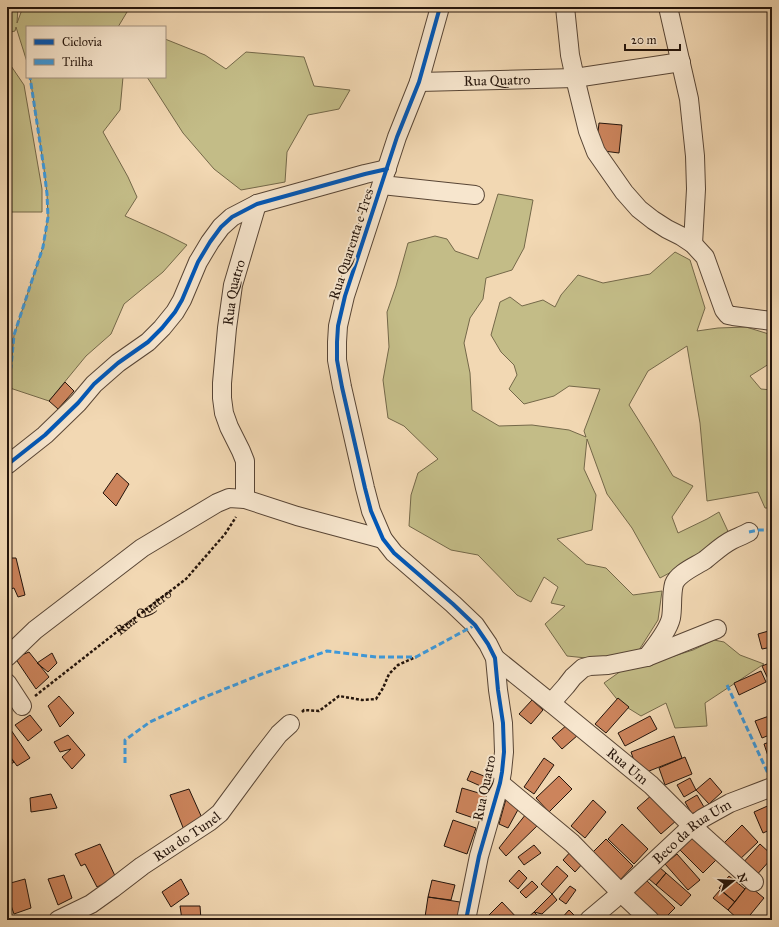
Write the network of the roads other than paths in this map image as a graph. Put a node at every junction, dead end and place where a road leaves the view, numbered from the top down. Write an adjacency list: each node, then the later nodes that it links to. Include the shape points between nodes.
1 (440, 7): 6 (street, Rua Quarenta e Tres)
2 (565, 7): 5 (street)
3 (668, 7): 4 (street)
4 (681, 62): 5 (street, Rua Quatro); 10 (street, via 689,99 695,156)
5 (575, 78): 6 (street, Rua Quatro); 10 (street, via 588,132 596,152 624,192 653,220)
6 (419, 82): 7 (street, Rua Quarenta e Tres)
7 (384, 177): 8 (street); 9 (street, via 365,174); 15 (street, Rua Quarenta e Tres, via 345,296 337,342 339,374 365,488)
8 (475, 195)
9 (257, 204): 12 (street, via 232,217 221,227 198,262 175,312 162,328 94,384 45,435); 13 (street, Rua Quatro, via 233,285 222,383 224,413 245,461)
10 (693, 244): 11 (street, via 705,256 728,315)
11 (772, 321)
12 (7, 465)
13 (245, 499): 15 (street); 17 (street, via 229,498 217,503 142,548 34,630)
14 (749, 532): 18 (street, via 732,540 677,579 672,595 670,620)
15 (383, 539): 19 (street, via 475,625)
16 (717, 629): 18 (street)
17 (7, 657)
18 (647, 657): 21 (street, via 583,668)
19 (495, 658): 21 (street, Rua Um); 24 (street, Rua Quatro, via 503,723 504,752)
20 (7, 683): 22 (street)
21 (551, 702): 26 (street, Rua Um, via 651,785)
22 (22, 706)
23 (290, 724): 29 (street, Rua do Tunel, via 266,750 220,813 91,904)
24 (500, 783): 28 (street, via 572,842); 30 (street, Rua Quatro, via 479,856)
25 (772, 787): 26 (street, Beco da Rua Um, via 730,803)
26 (692, 826): 27 (street, Rua Um); 28 (street, Beco da Rua Um)
27 (754, 882)
28 (620, 892): 31 (street); 32 (street)
29 (58, 920)
30 (466, 920)
31 (589, 920)
32 (650, 920)

